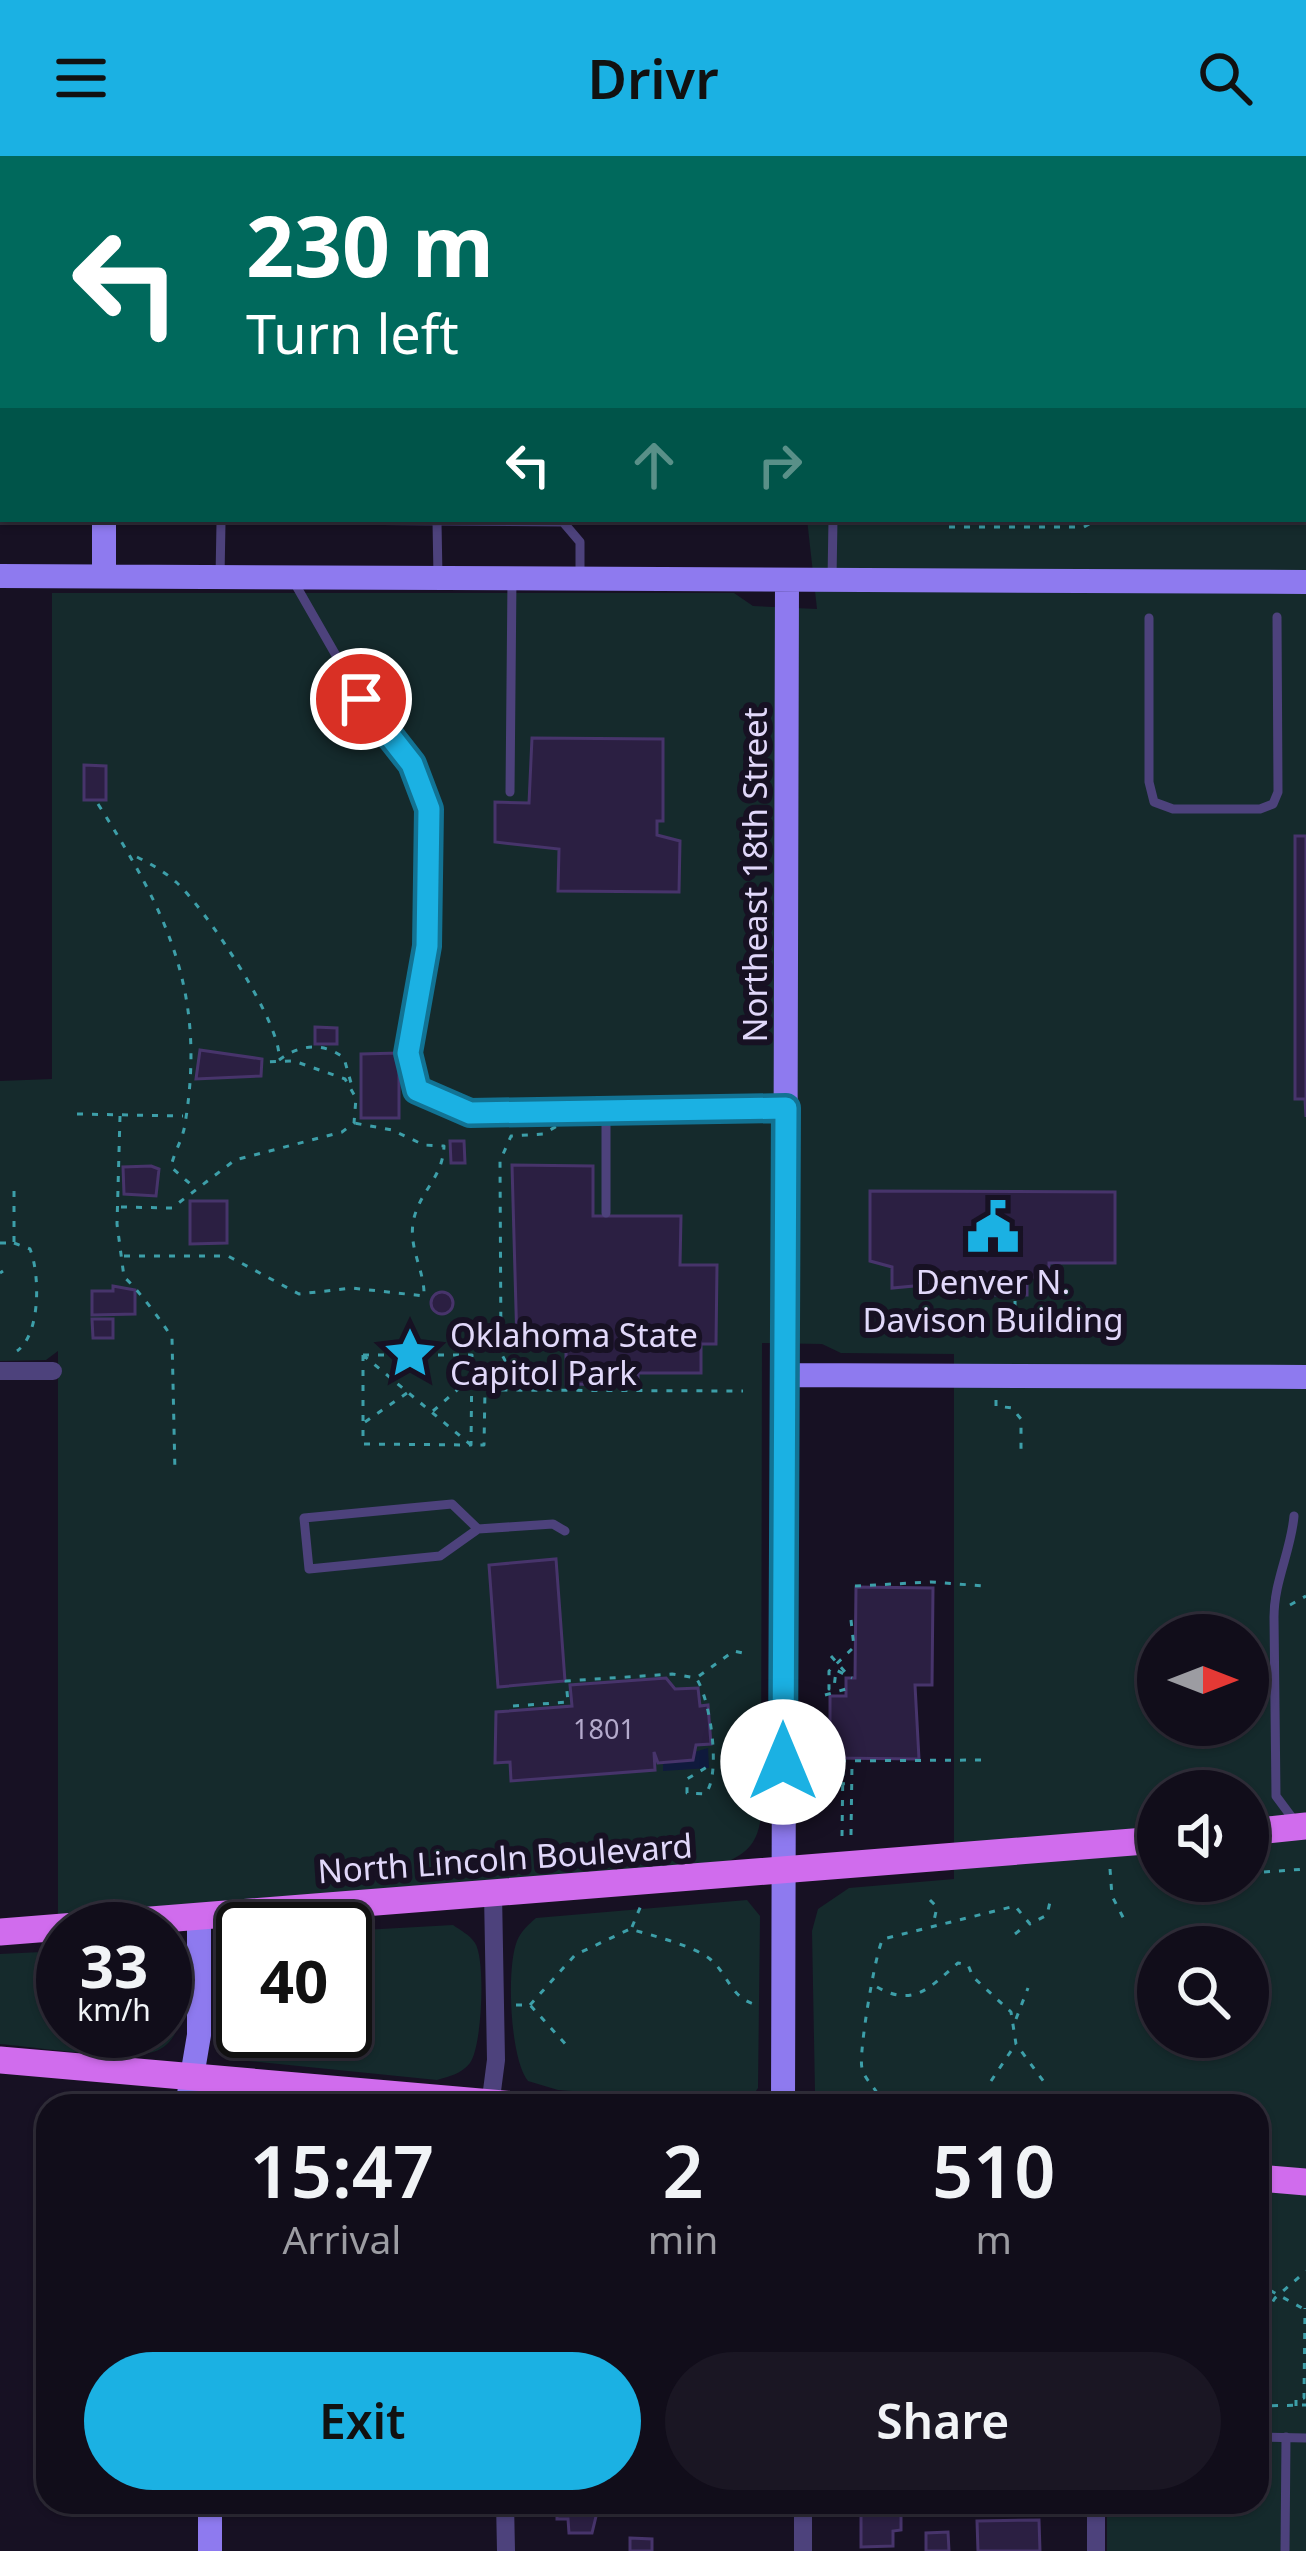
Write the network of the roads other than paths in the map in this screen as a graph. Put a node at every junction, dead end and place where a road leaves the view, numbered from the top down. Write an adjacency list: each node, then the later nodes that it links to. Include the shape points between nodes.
1 (104, 522): 7 (street)
2 (216, 522): 5 (lane)
3 (437, 522): 5 (lane); 10 (lane); 12 (lane, via 562,522 580,542)
4 (832, 522): 13 (lane)
5 (221, 523): 8 (lane)
6 (0, 576): 7 (street)
7 (104, 576): 8 (street)
8 (220, 577): 9 (street)
9 (292, 577): 10 (street); 20 (lane, via 425,793 428,927 409,1033 410,1078 459,1111)
10 (438, 578): 11 (street)
11 (512, 578): 12 (street); 18 (lane)
12 (580, 579): 14 (street)
13 (832, 579): 14 (street); 15 (street)
14 (787, 580): 19 (street, Northeast 18th Street)
15 (1306, 582)
16 (1277, 617): 17 (lane, via 1277,799 1268,808 1232,809 1154,802)
17 (1149, 619)
18 (510, 792)
19 (786, 1108): 20 (lane); 24 (street, Northeast 18th Street)
20 (606, 1109): 21 (lane)
21 (605, 1213)
22 (5, 1362): 23 (street)
23 (53, 1371)
24 (784, 1376): 25 (street); 32 (street, Northeast 18th Street)
25 (1306, 1377)
26 (1294, 1516): 29 (lane, via 1274,1588 1276,1796)
27 (478, 1529): 27 (lane, via 452,1504 304,1517 309,1569 440,1556); 28 (lane, via 554,1524)
28 (566, 1531)
29 (1303, 1827): 30 (main road)
30 (1269, 1830)
31 (1137, 1842): 32 (main road, North Lincoln Boulevard)
32 (783, 1873): 33 (main road, North Lincoln Boulevard); 41 (street, Northeast 18th Street)
33 (493, 1893): 34 (main road, North Lincoln Boulevard); 40 (street)
34 (199, 1919): 35 (main road, North Lincoln Boulevard); 37 (street)
35 (0, 1932)
36 (0, 2060): 37 (main road)
37 (193, 2075): 38 (street); 39 (main road)
38 (189, 2094)
39 (388, 2094)
40 (491, 2094)
41 (783, 2094)
42 (1269, 2179): 43 (main road)
43 (1306, 2182)
44 (1269, 2437): 45 (lane)
45 (1286, 2438): 46 (lane); 55 (lane)
46 (1306, 2438)
47 (210, 2514): 51 (street)
48 (506, 2514): 52 (street)
49 (802, 2514): 53 (street)
50 (1096, 2514): 54 (street)
51 (210, 2551)
52 (506, 2551)
53 (802, 2551)
54 (1096, 2551)
55 (1285, 2551)

